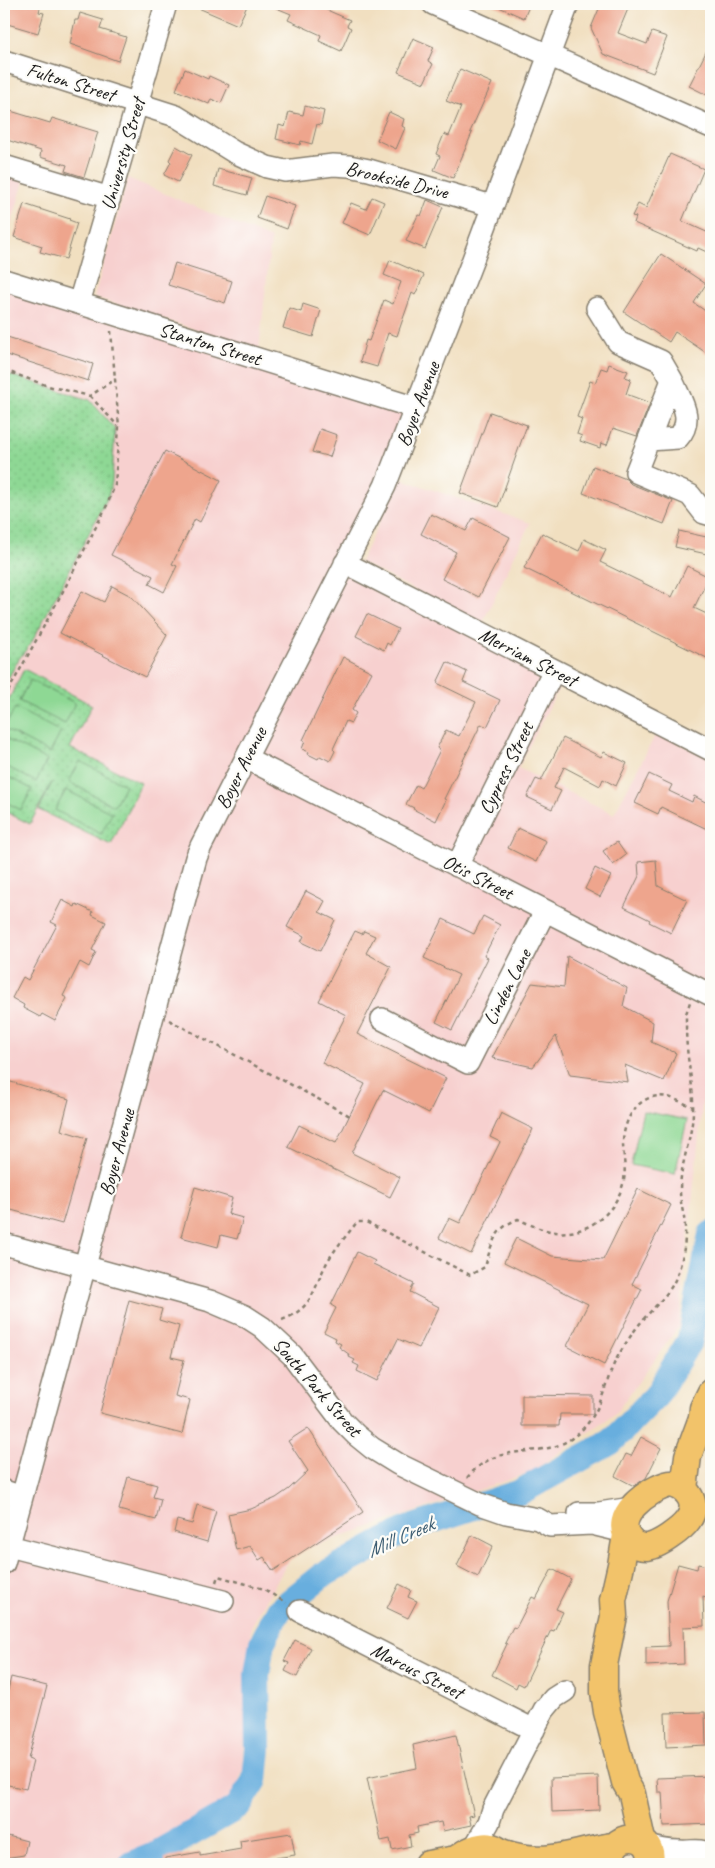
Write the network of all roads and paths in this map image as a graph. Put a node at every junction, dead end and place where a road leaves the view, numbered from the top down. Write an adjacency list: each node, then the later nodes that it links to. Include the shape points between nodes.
1 (166, 4): 6 (street, University Street)
2 (433, 4): 4 (street)
3 (568, 4): 4 (street, Boyer Avenue)
4 (548, 56): 7 (street); 10 (street, Boyer Avenue)
5 (4, 61): 6 (street, Fulton Street)
6 (137, 103): 9 (street, University Street); 10 (street, Brookside Drive, via 176,116 234,152 267,167 285,171 320,165 349,166)
7 (711, 126)
8 (4, 166): 9 (street)
9 (110, 198): 12 (street, University Street)
10 (492, 206): 19 (street, Boyer Avenue)
11 (4, 280): 12 (street, Stanton Street)
12 (79, 303): 19 (street, Stanton Street)
13 (597, 308): 17 (street, via 618,342 661,360)
14 (111, 331): 16 (path)
15 (4, 370): 18 (path, via 48,386)
16 (115, 379): 18 (path); 20 (path)
17 (672, 380): 21 (street); 21 (street, via 688,422 678,438)
18 (90, 396): 20 (path)
19 (416, 408): 23 (street, Boyer Avenue, via 385,486)
20 (119, 427): 25 (path, via 115,485 107,505)
21 (649, 440): 22 (street, via 636,472 690,494 704,513)
22 (711, 515)
23 (345, 563): 24 (street, Merriam Street); 27 (street, Boyer Avenue)
24 (554, 670): 26 (street, Merriam Street); 28 (street, Cypress Street)
25 (4, 699)
26 (711, 750)
27 (246, 758): 28 (street, Otis Street); 31 (street, Boyer Avenue, via 196,858)
28 (457, 866): 29 (street, Otis Street)
29 (545, 911): 30 (street, Otis Street); 32 (street, Linden Lane, via 468,1063)
30 (705, 991): 33 (path, via 686,1014)
31 (155, 1013): 34 (path); 36 (street, Boyer Avenue)
32 (382, 1019)
33 (693, 1107): 37 (path, via 658,1096 636,1106 624,1130 625,1168 621,1190 605,1216 587,1227 555,1233 518,1219 508,1223 496,1233 485,1267 470,1275 366,1222 357,1222 330,1257 308,1304 291,1317); 39 (path, via 680,1191 685,1230 679,1269 668,1290 617,1358 599,1407 586,1425 568,1441 545,1450 507,1453 485,1461 468,1476)
34 (350, 1116)
35 (4, 1244): 36 (street, South Park Street)
36 (86, 1266): 37 (street, South Park Street, via 210,1301); 41 (street, Boyer Avenue)
37 (262, 1327): 39 (street, South Park Street, via 292,1355 356,1435 386,1456)
38 (706, 1415): 40 (main road, via 688,1456)
39 (456, 1493): 43 (street, South Park Street, via 506,1513 538,1518 550,1513 599,1512)
40 (686, 1493): 42 (main road); 43 (main road)
41 (13, 1494): 45 (street, Boyer Avenue)
42 (699, 1519): 44 (main road)
43 (628, 1525): 44 (main road, via 630,1541 643,1547); 48 (main road, via 613,1600)
44 (658, 1544): 48 (main road, via 628,1585 623,1603)
45 (6, 1554): 46 (street)
46 (218, 1600): 47 (path, via 218,1576 264,1589)
47 (300, 1612): 50 (street, Marcus Street)
48 (614, 1616): 51 (main road, via 604,1664 604,1692 625,1782 623,1814)
49 (565, 1691): 50 (street, via 544,1710)
50 (534, 1730): 53 (street, via 493,1809 489,1822 492,1826)
51 (631, 1850): 52 (street, via 700,1850); 53 (main road, via 543,1860)
52 (711, 1855): 57 (street, via 702,1860)
53 (480, 1856): 54 (main road)
54 (428, 1864)
55 (571, 1864): 56 (main road)
56 (599, 1864)
57 (673, 1864)

